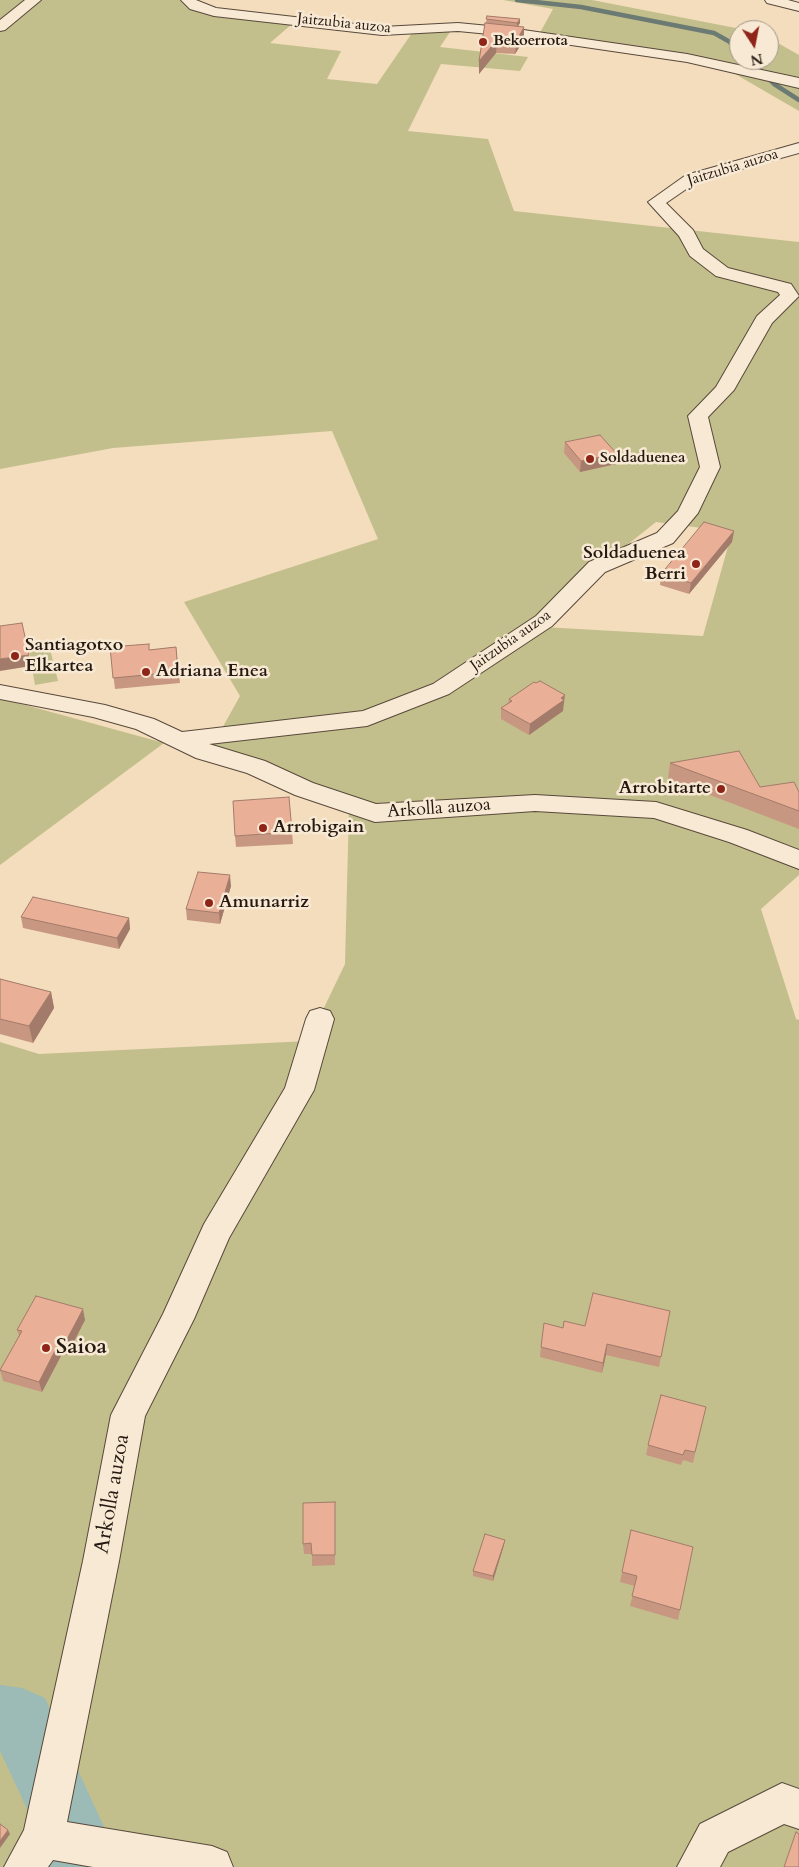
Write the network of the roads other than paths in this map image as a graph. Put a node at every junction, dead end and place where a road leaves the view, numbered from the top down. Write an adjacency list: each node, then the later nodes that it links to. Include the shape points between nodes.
1 (34, 0): 5 (street)
2 (188, 0): 6 (street, Jaitzubia auzoa, via 194,6 214,12 347,27 382,30 458,27 510,32 687,58)
3 (772, 0): 4 (street)
4 (799, 7)
5 (0, 27)
6 (799, 83)
7 (799, 148): 9 (street, Jaitzubia auzoa, via 692,178 656,202 687,234 696,252 722,272 785,288 790,296 764,320 724,390 698,416 710,467 687,512 665,538 597,567 544,621 441,689 366,718)
8 (0, 692): 9 (street, Arkolla auzoa, via 96,710 146,724)
9 (179, 740): 10 (street, Arkolla auzoa, via 375,813 535,803 656,810 738,836)
10 (799, 860)
11 (320, 1019): 13 (street, Arkolla auzoa, via 299,1090 215,1233 177,1319 128,1415 101,1561)
12 (799, 1809): 15 (street, via 782,1803 714,1838)
13 (56, 1849): 14 (street, Arkolla auzoa)
14 (212, 1867)
15 (698, 1867)

